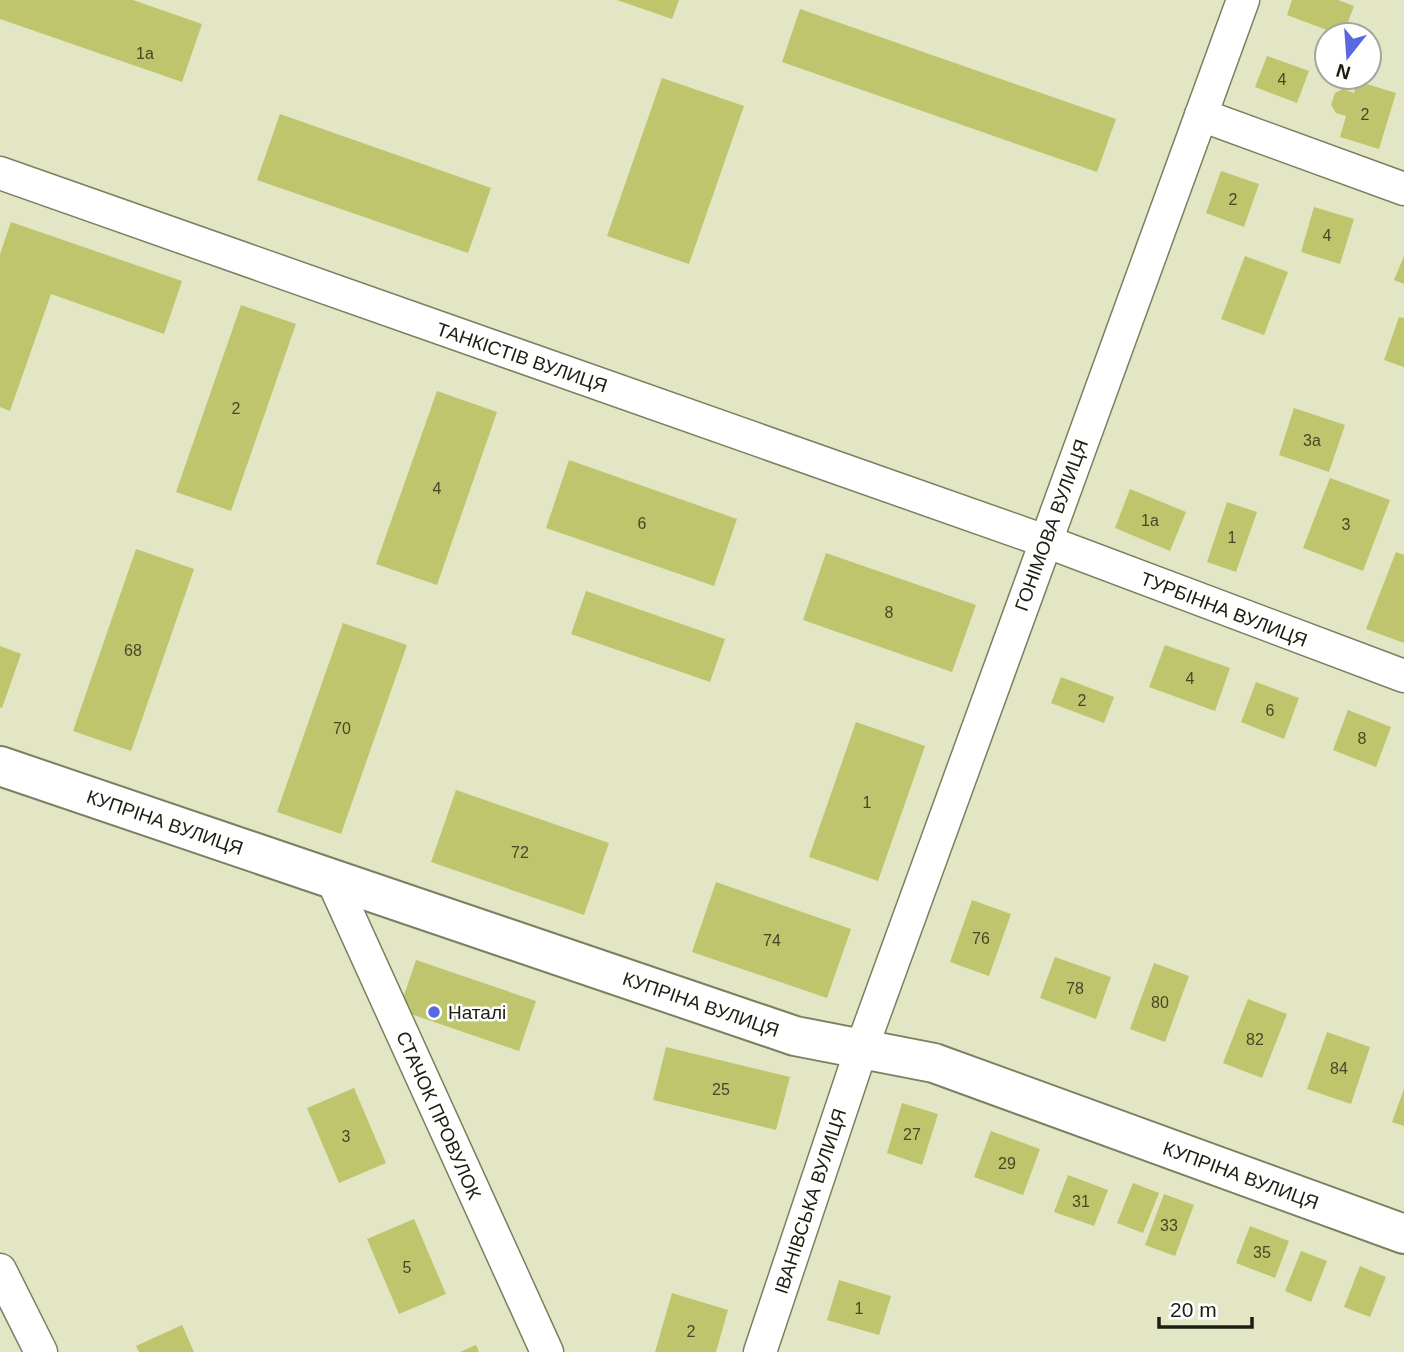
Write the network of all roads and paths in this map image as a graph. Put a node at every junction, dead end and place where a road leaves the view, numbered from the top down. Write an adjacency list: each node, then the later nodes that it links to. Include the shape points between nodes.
1 (1243, 0): 2 (street, ГОНІМОВА ВУЛИЦЯ)
2 (1201, 115): 4 (street); 5 (street, ГОНІМОВА ВУЛИЦЯ)
3 (0, 173): 5 (street, ТАНКІСТІВ ВУЛИЦЯ)
4 (1404, 188)
5 (1045, 541): 6 (street, ТУРБІННА ВУЛИЦЯ); 9 (street, ГОНІМОВА ВУЛИЦЯ)
6 (1404, 676)
7 (0, 766): 8 (main road, КУПРІНА ВУЛИЦЯ)
8 (332, 879): 9 (main road, КУПРІНА ВУЛИЦЯ, via 794,1036); 13 (street, СТАЧОК ПРОВУЛОК)
9 (861, 1050): 10 (main road, КУПРІНА ВУЛИЦЯ, via 934,1063); 14 (street, ІВАНІВСЬКА ВУЛИЦЯ)
10 (1404, 1234)
11 (0, 1270): 12 (street)
12 (41, 1352)
13 (547, 1352)
14 (760, 1352)

